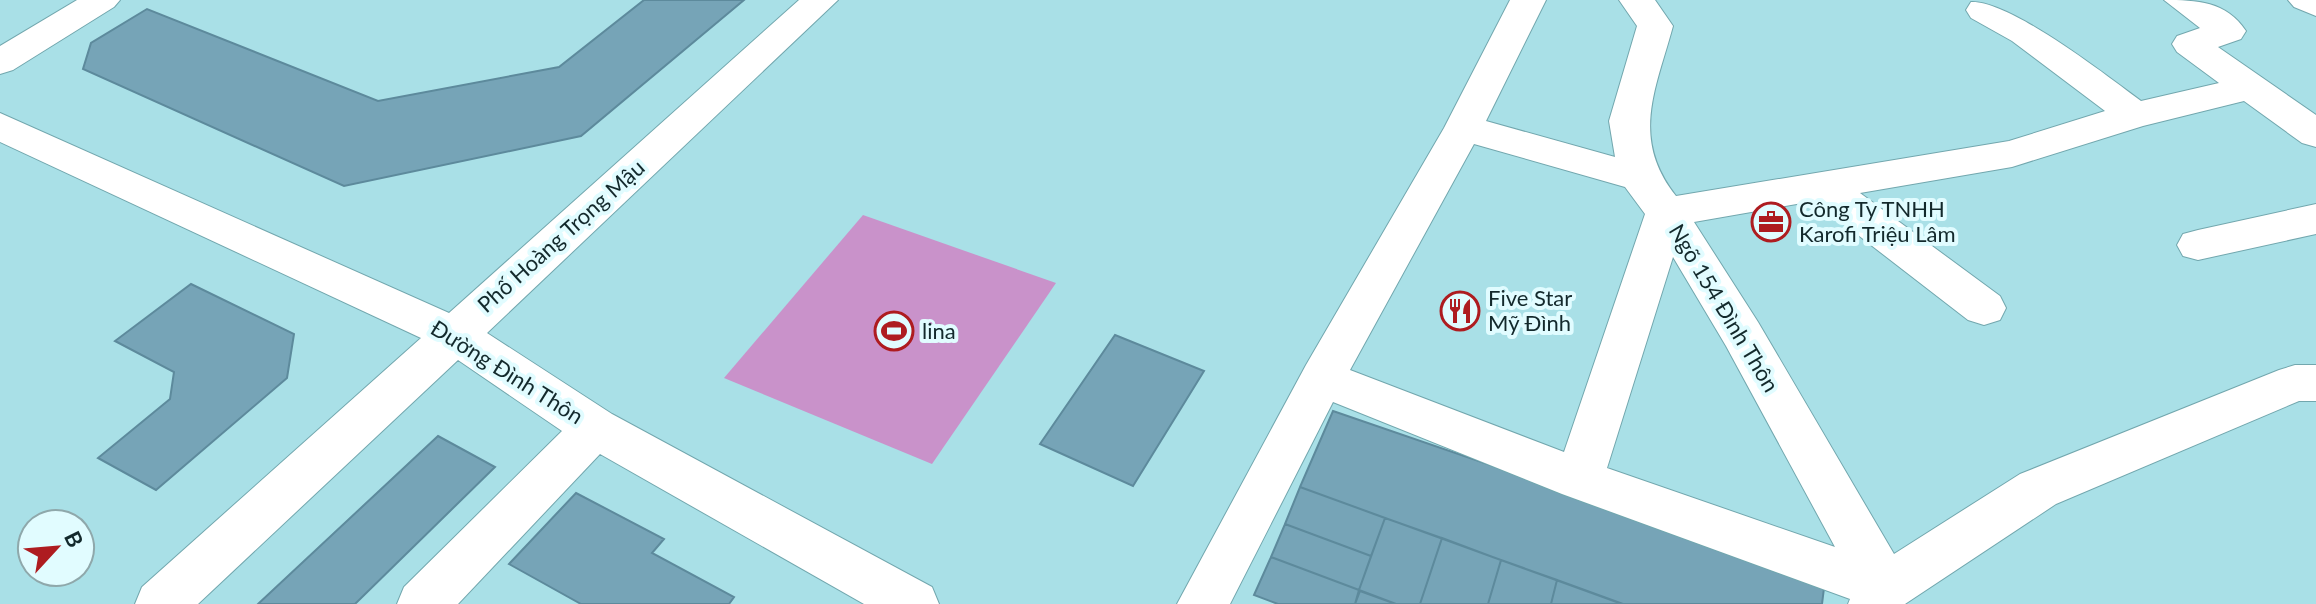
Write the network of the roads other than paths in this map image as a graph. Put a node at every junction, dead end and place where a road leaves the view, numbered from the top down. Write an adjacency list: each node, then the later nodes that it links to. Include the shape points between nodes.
1 (102, 0): 9 (street)
2 (820, 0): 20 (street, Phố Hoàng Trọng Mậu)
3 (1528, 0): 13 (street)
4 (1637, 0): 16 (street, Ngõ 154 Đình Thôn, via 1655,26 1628,121)
5 (2182, 0): 10 (street, via 2228,31 2190,44)
6 (2306, 0): 7 (street)
7 (2316, 5)
8 (1984, 10): 11 (street, via 2025,33)
9 (0, 62)
10 (2248, 88): 11 (street); 14 (street)
11 (2135, 115): 15 (street, via 2012,154)
12 (0, 126): 20 (street, Đường Đình Thôn)
13 (1463, 128): 16 (street); 21 (street)
14 (2316, 134)
15 (1822, 186): 16 (street); 19 (street)
16 (1653, 194): 24 (street); 25 (street, Ngõ 154 Đình Thôn, via 1742,334)
17 (2316, 219): 18 (street)
18 (2198, 245)
19 (1984, 308)
20 (454, 334): 23 (street, Đường Đình Thôn); 26 (street, Phố Hoàng Trọng Mậu)
21 (1322, 378): 24 (street); 29 (street)
22 (2316, 383): 25 (street, via 2295,383 2038,489)
23 (595, 428): 27 (street); 28 (street, Đường Đình Thôn)
24 (1579, 479): 25 (street)
25 (1879, 596)
26 (161, 604)
27 (423, 604)
28 (913, 604)
29 (1203, 604)

